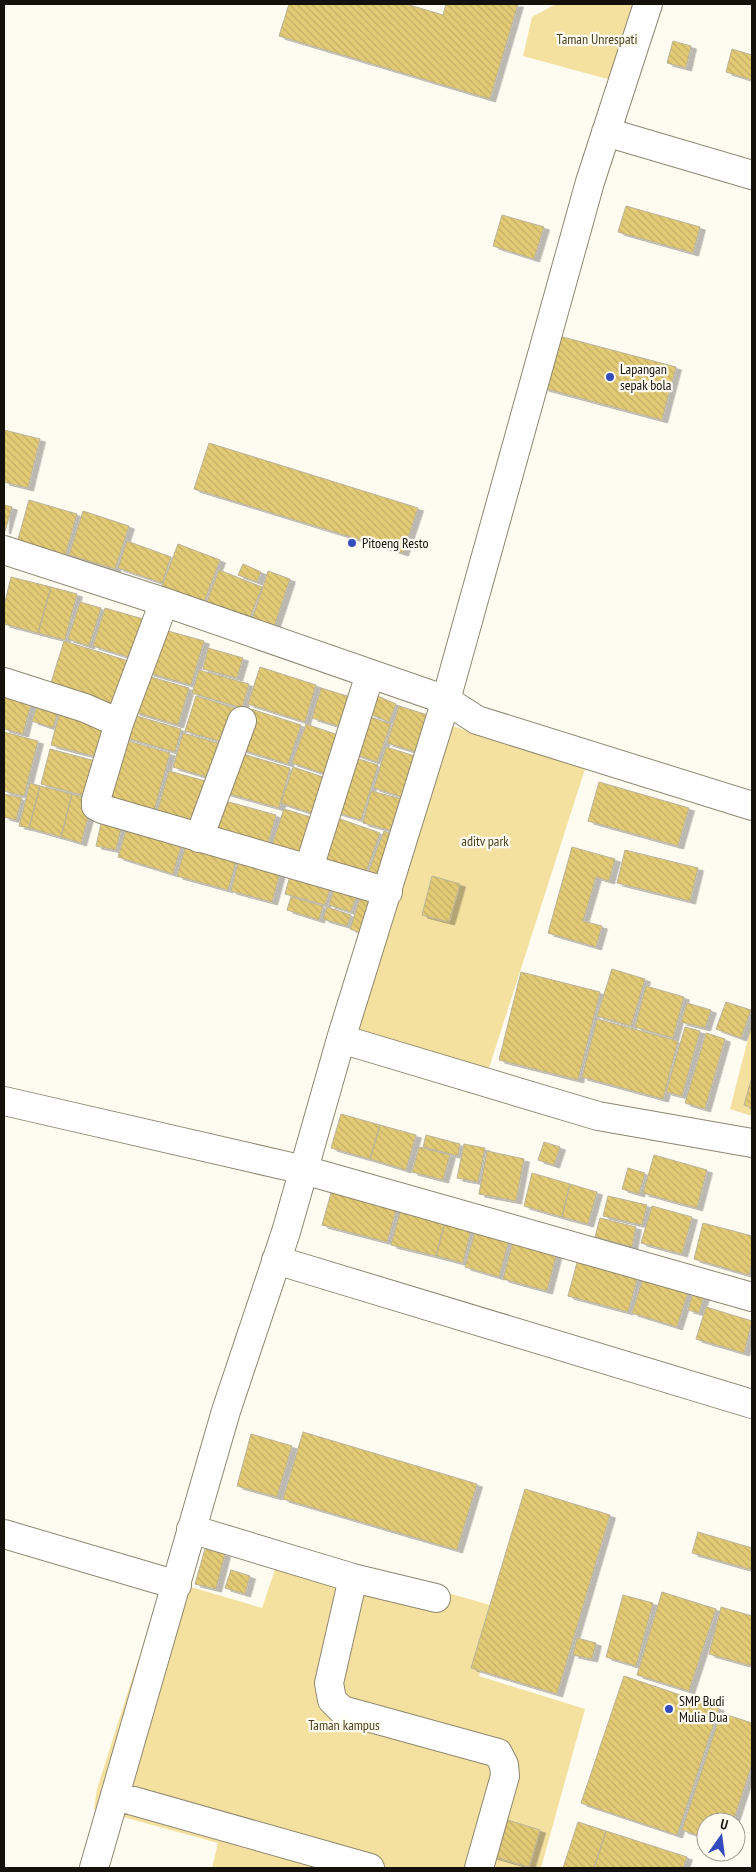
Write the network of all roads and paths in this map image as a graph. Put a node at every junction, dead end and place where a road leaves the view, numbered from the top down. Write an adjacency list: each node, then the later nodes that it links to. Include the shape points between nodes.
1 (648, 4): 2 (street)
2 (606, 132): 3 (street); 8 (street)
3 (752, 176)
4 (4, 550): 5 (street)
5 (164, 602): 6 (street); 10 (street)
6 (370, 674): 8 (street); 13 (street)
7 (4, 682): 10 (street, via 85,708)
8 (446, 700): 11 (street, via 477,720); 14 (street)
9 (242, 721): 12 (street)
10 (119, 723): 12 (street, via 96,806)
11 (752, 806)
12 (199, 838): 13 (street)
13 (309, 868): 14 (street)
14 (388, 892): 15 (street)
15 (341, 1039): 17 (street, via 598,1116); 18 (street)
16 (4, 1101): 18 (street)
17 (752, 1143)
18 (304, 1170): 19 (street); 20 (street)
19 (276, 1260): 21 (street); 22 (street)
20 (752, 1297)
21 (752, 1404)
22 (191, 1529): 24 (street); 25 (street)
23 (4, 1534): 25 (street)
24 (353, 1578): 26 (street); 30 (street, via 329,1683 332,1700 342,1710 498,1753 505,1776)
25 (177, 1585): 27 (street)
26 (436, 1598)
27 (116, 1796): 28 (street); 29 (street)
28 (94, 1868)
29 (370, 1868)
30 (479, 1868)

